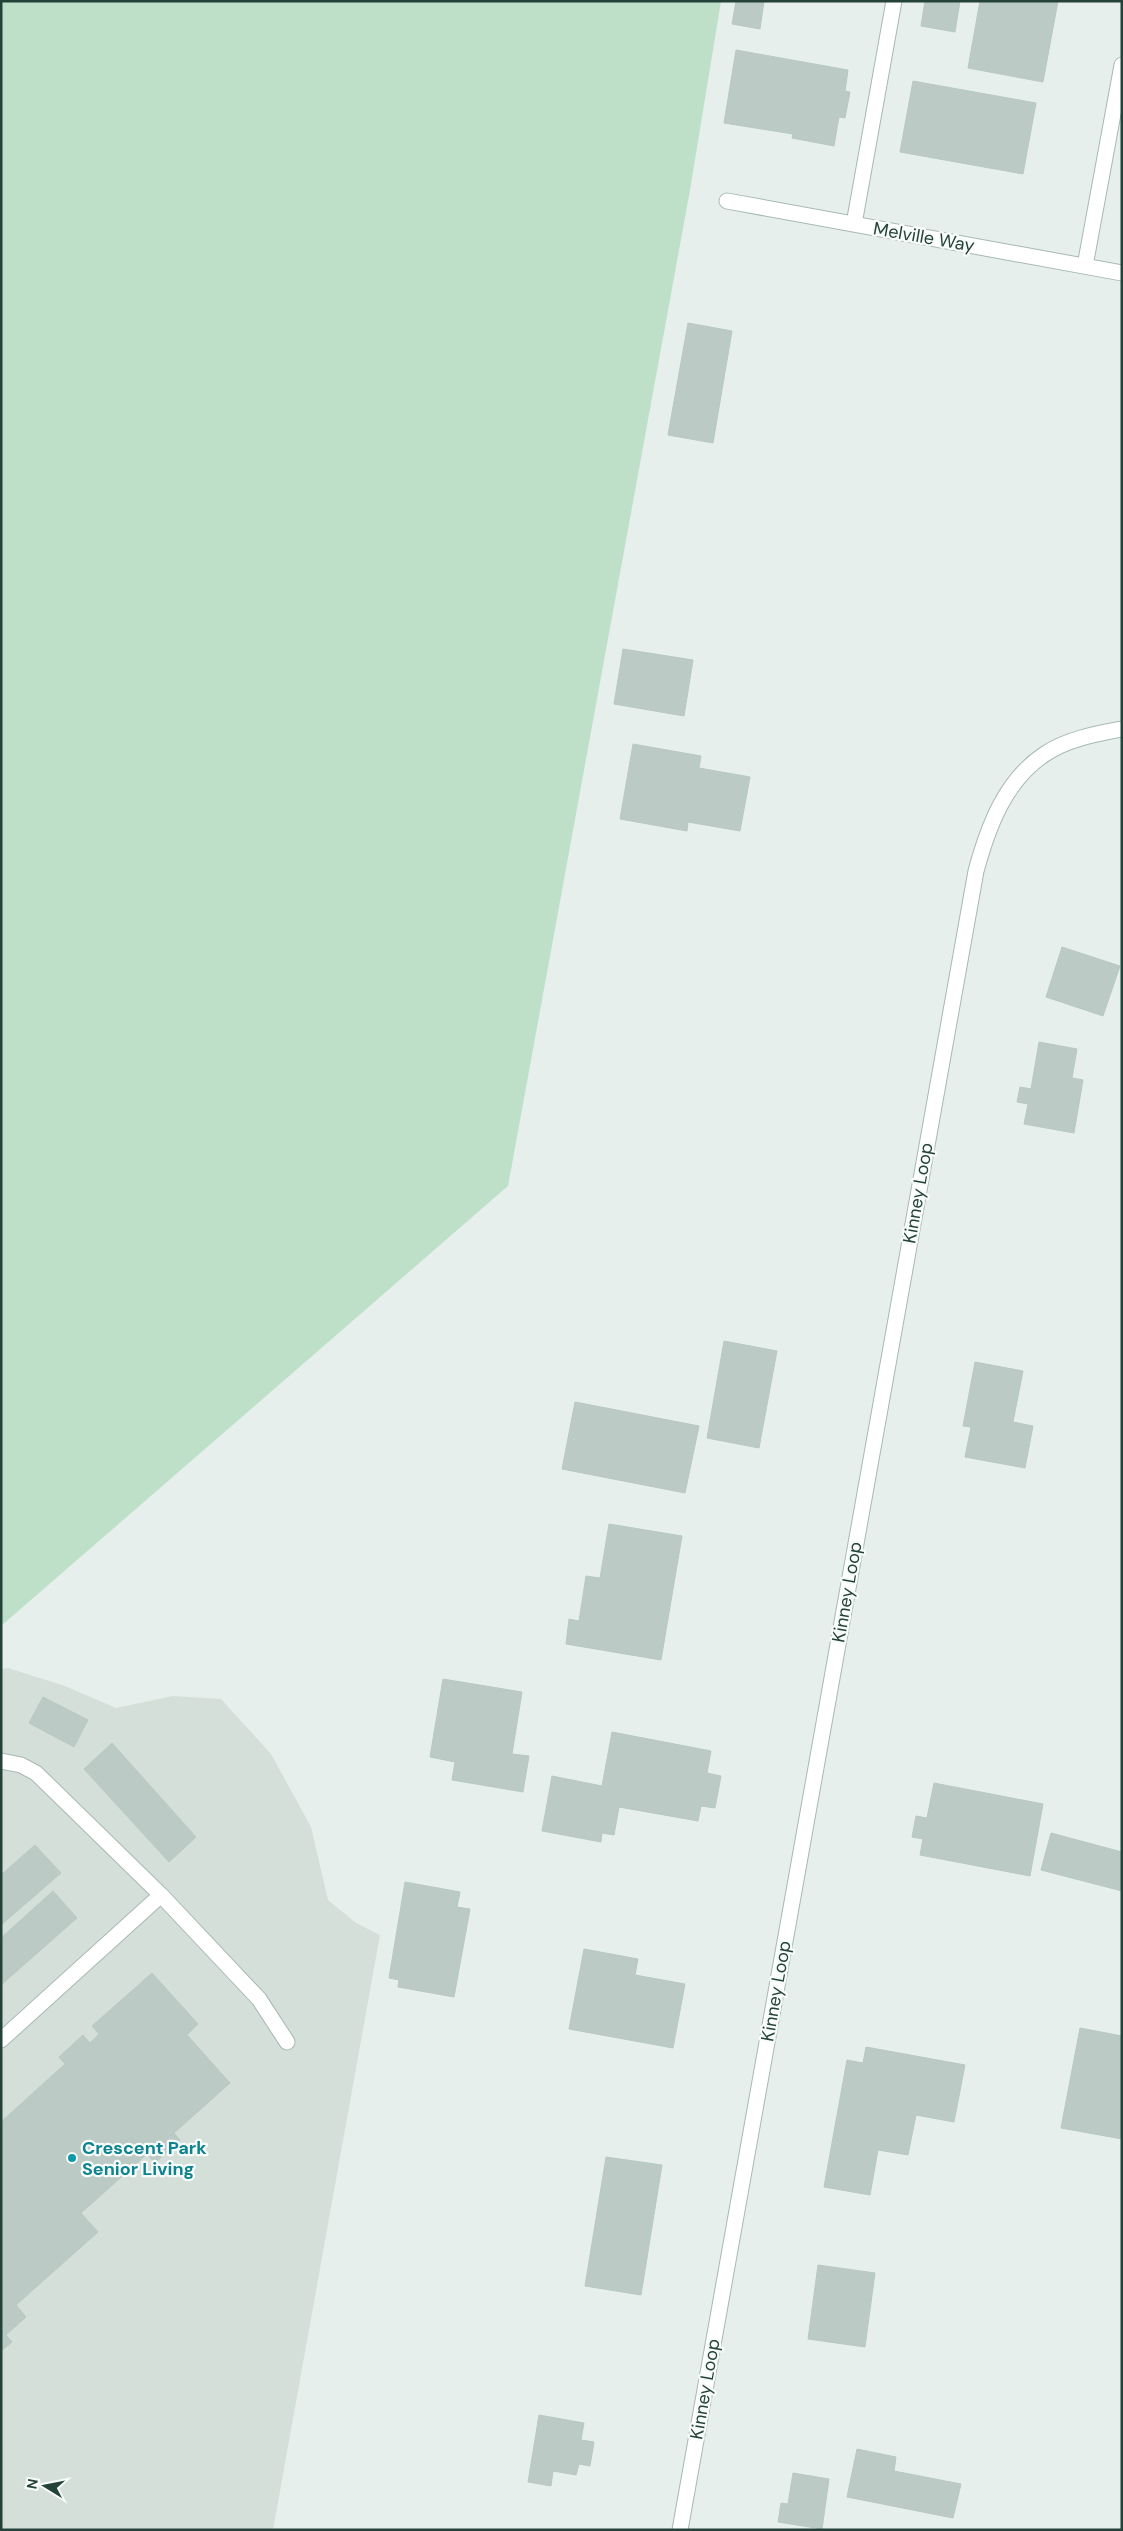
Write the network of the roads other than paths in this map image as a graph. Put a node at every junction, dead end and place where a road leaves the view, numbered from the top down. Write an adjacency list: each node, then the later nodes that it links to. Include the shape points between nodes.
1 (894, 1): 4 (street)
2 (1122, 65): 5 (street)
3 (727, 201): 4 (street, Melville Way)
4 (854, 224): 5 (street, Melville Way)
5 (1085, 266): 6 (street, Melville Way)
6 (1122, 272)
7 (1122, 729): 12 (street, Kinney Loop, via 1069,742 1045,753 1024,771 994,817 976,871)
8 (1, 1761): 9 (street, via 21,1765 36,1773)
9 (161, 1895): 10 (street); 11 (street, via 259,1999)
10 (1, 2040)
11 (287, 2042)
12 (680, 2530)

